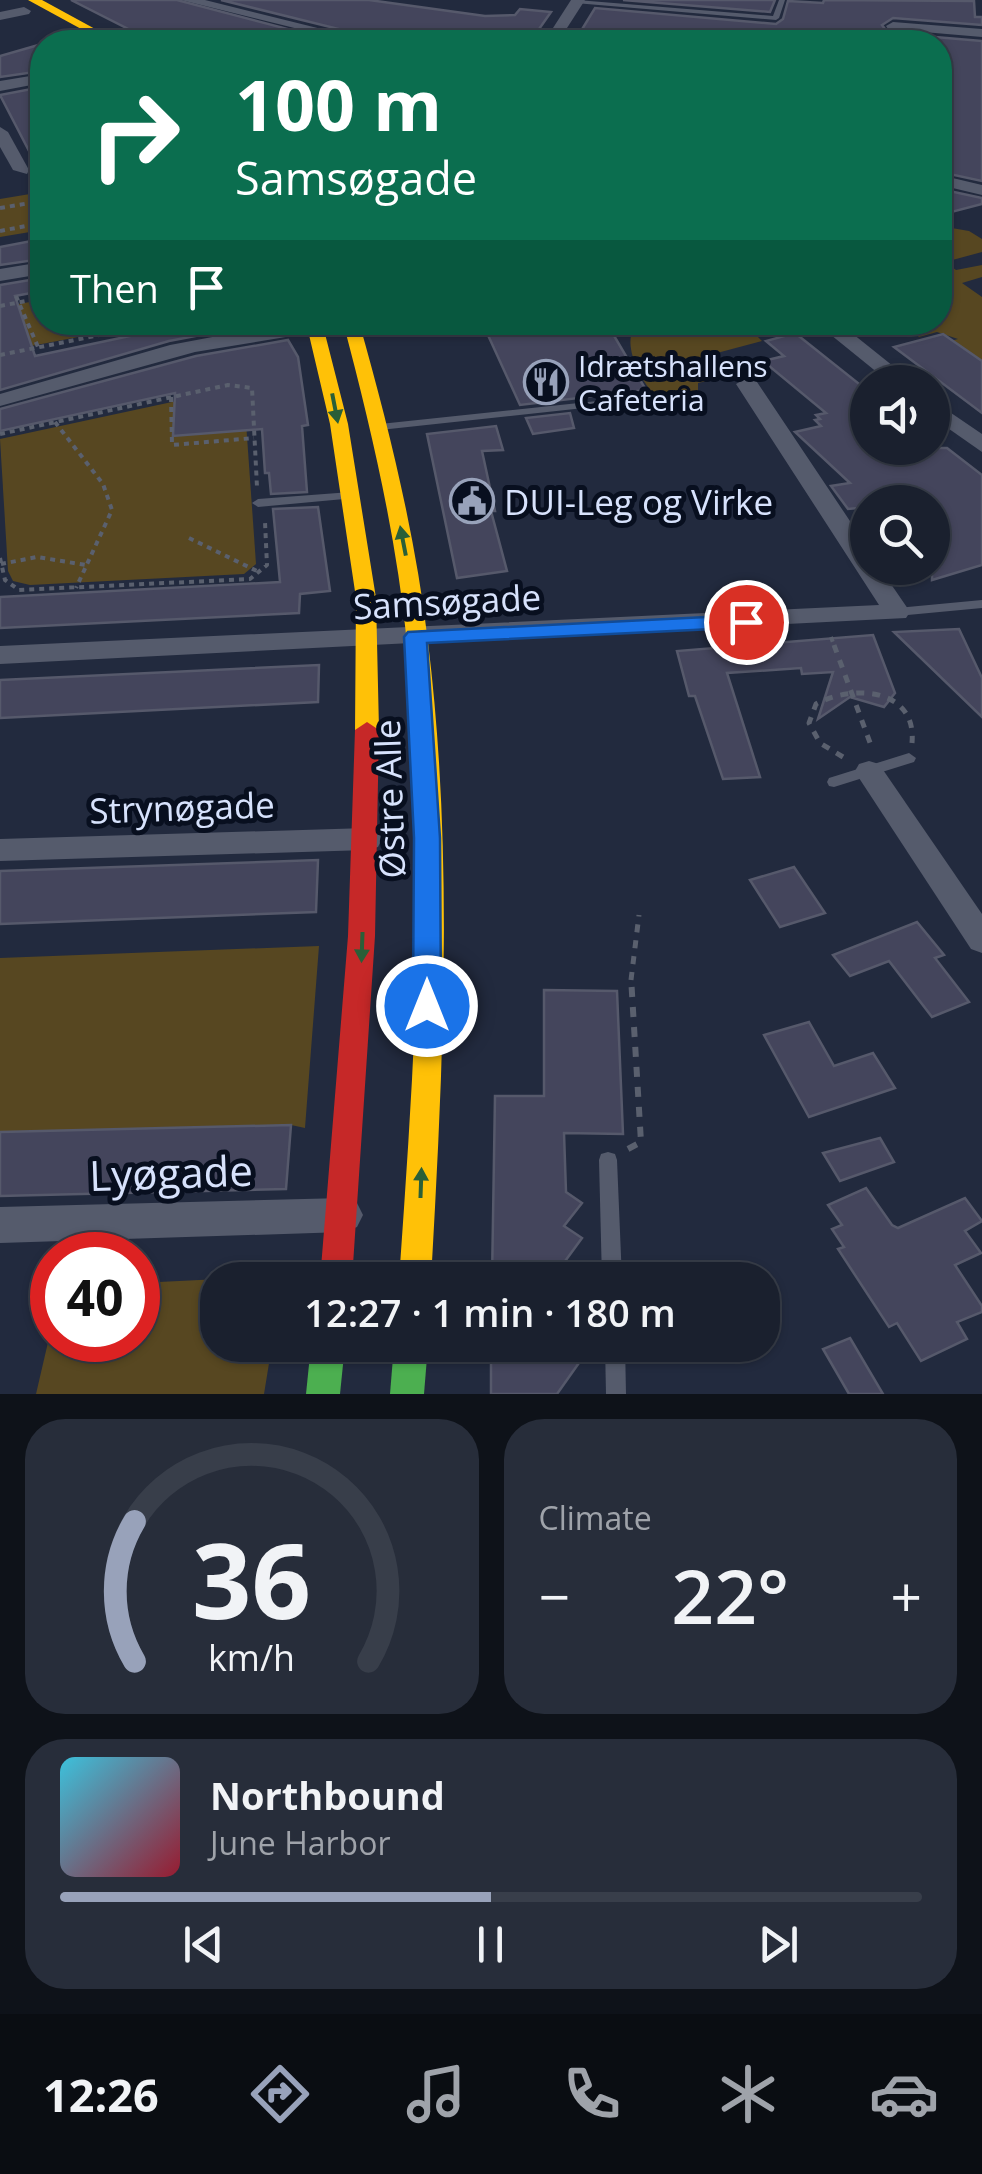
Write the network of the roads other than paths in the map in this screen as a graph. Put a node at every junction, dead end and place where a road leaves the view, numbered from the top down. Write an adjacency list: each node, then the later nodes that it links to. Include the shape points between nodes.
1 (188, 0): 9 (street)
2 (782, 0): 3 (lane, via 776,18)
3 (578, 1): 10 (street)
4 (21, 4): 5 (street); 7 (street); 8 (street)
5 (0, 16)
6 (893, 27): 11 (street)
7 (61, 30)
8 (84, 30)
9 (316, 30)
10 (559, 30)
11 (938, 30)
12 (952, 31): 13 (street)
13 (982, 33)
14 (30, 82): 15 (street)
15 (0, 86)
16 (0, 132): 18 (street)
17 (30, 169): 18 (street)
18 (21, 170): 19 (street)
19 (0, 174)
20 (952, 183): 21 (street)
21 (982, 190)
22 (30, 270): 23 (street)
23 (0, 276)
24 (256, 335): 30 (street)
25 (317, 335): 35 (street, Østre Alle, one-way to 35)
26 (354, 335): 33 (street, Østre Alle)
27 (842, 335): 28 (street)
28 (880, 365)
29 (747, 384): 38 (street)
30 (0, 400)
31 (626, 401): 33 (lane)
32 (950, 420): 34 (street)
33 (380, 427): 39 (street, Østre Alle, one-way to 33, via 413,594)
34 (982, 445)
35 (351, 496): 36 (lane); 40 (street, Østre Alle, via 366,598)
36 (258, 503)
37 (982, 604): 38 (lane, Samsøgade)
38 (897, 612): 39 (street, Samsøgade)
39 (415, 637): 40 (street, Samsøgade); 52 (street, Østre Alle, one-way to 39, via 427,838)
40 (365, 640): 41 (street, Samsøgade); 45 (street, Østre Alle)
41 (0, 655)
42 (910, 752): 43 (lane)
43 (862, 760): 44 (lane); 47 (street)
44 (834, 782)
45 (367, 839): 46 (street, Strynøgade); 49 (street, Østre Alle, one-way to 49)
46 (0, 850)
47 (982, 940)
48 (608, 1160): 53 (lane)
49 (344, 1214): 50 (street, Lyøgade); 51 (street, Østre Alle)
50 (0, 1225)
51 (338, 1262)
52 (416, 1262)
53 (611, 1262)
54 (326, 1362): 57 (street)
55 (409, 1362): 58 (street)
56 (615, 1362): 59 (lane)
57 (323, 1394)
58 (407, 1394)
59 (616, 1394)

